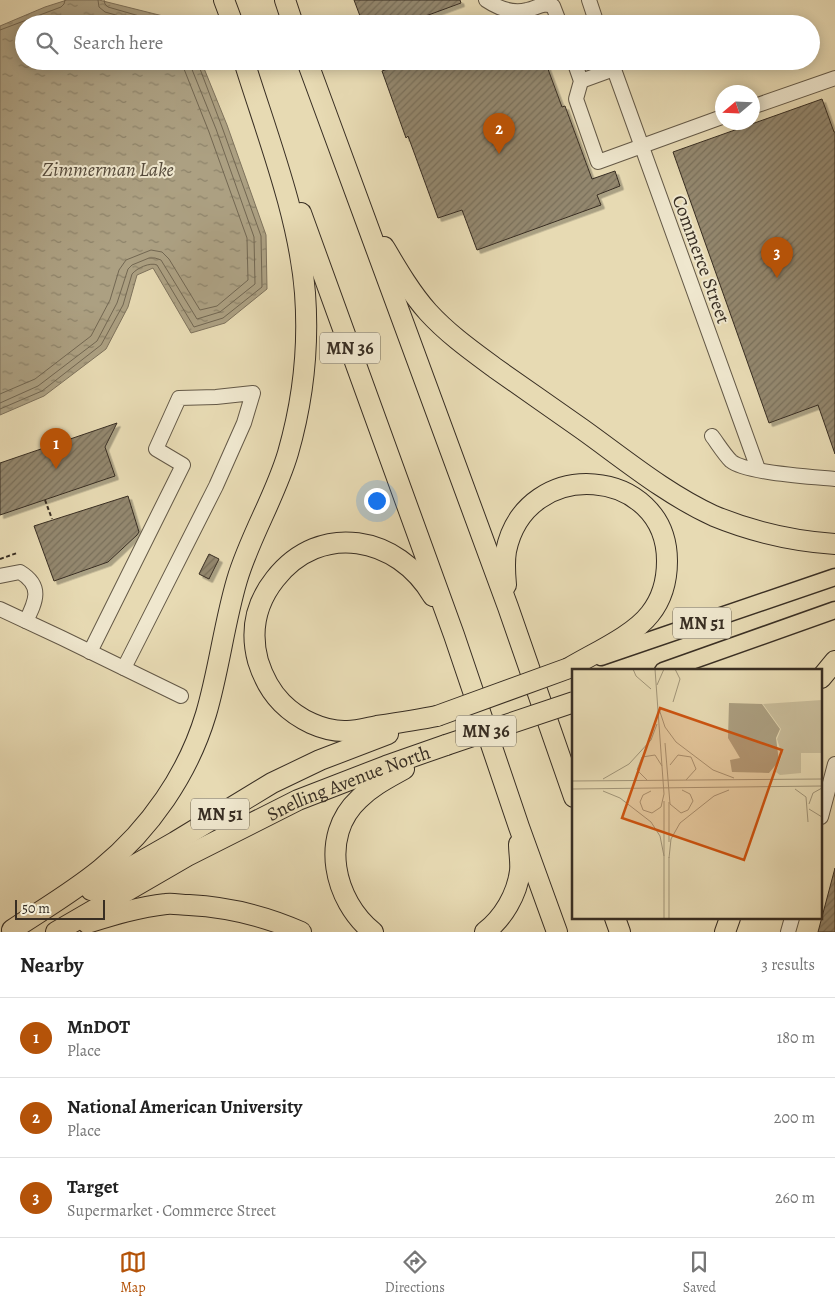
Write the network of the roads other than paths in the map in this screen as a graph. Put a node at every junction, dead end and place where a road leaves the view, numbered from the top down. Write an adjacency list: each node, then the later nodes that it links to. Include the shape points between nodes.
1 (285, 0): 5 (highway)
2 (486, 0): 4 (street, via 496,7 526,11)
3 (588, 0): 7 (street)
4 (549, 1): 6 (street)
5 (290, 15)
6 (556, 15)
7 (594, 15)
8 (248, 70): 30 (highway, MN 36)
9 (248, 70): 51 (highway, via 281,181 300,260 305,347 295,424 278,482 238,580 197,742 178,780 155,814 119,853 86,880)
10 (309, 70): 18 (highway, MN 36)
11 (577, 70): 15 (street)
12 (602, 70): 15 (street)
13 (614, 70): 19 (street, Commerce Street)
14 (835, 78): 16 (street)
15 (581, 81): 19 (street, via 576,99 598,162)
16 (760, 104)
17 (715, 120): 19 (street)
18 (334, 139): 23 (highway, via 395,265 426,310 457,339 695,506 753,530); 26 (highway, MN 36)
19 (641, 147): 21 (street, Commerce Street)
20 (712, 436): 21 (street, via 731,460)
21 (758, 469): 22 (street)
22 (835, 479)
23 (835, 544)
24 (0, 576): 29 (street, via 20,572 29,578 36,601)
25 (835, 577): 34 (main road, Snelling Avenue North / MN 51)
26 (508, 607): 34 (highway, via 506,552 516,524 536,500 560,488 596,484 611,487 642,505 660,529 667,554 664,586 658,600 639,626); 40 (highway, MN 36)
27 (0, 609): 29 (street)
28 (835, 610): 35 (main road, MN 51)
29 (26, 621): 31 (street)
30 (454, 635): 39 (highway, via 432,594 410,566 381,549 350,542 318,547 288,564 268,587 260,601 256,619 256,652 266,684 276,697 314,725 346,732); 46 (highway, MN 36)
31 (90, 652): 33 (street); 33 (street, via 183,465 156,449 178,398 253,393 244,423 216,486)
32 (835, 661): 36 (highway)
33 (124, 668): 37 (street)
34 (568, 668): 39 (highway, Snelling Avenue North / MN 51, bridge)
35 (669, 669)
36 (822, 677)
37 (181, 696)
38 (572, 703): 41 (highway, Snelling Avenue North / MN 51, bridge)
39 (437, 716): 51 (highway, Snelling Avenue North / MN 51, via 288,775 92,889)
40 (556, 744): 43 (highway); 44 (highway, MN 36)
41 (446, 746): 52 (highway, Snelling Avenue North / MN 51, via 281,808 186,856); 55 (highway, via 372,788 348,812 341,826 335,854 340,885 355,914)
42 (835, 764): 45 (street)
43 (572, 776)
44 (572, 791)
45 (822, 812)
46 (519, 827): 56 (highway, via 517,886 503,914); 57 (highway, MN 36)
47 (206, 906): 52 (highway, via 167,904 135,909); 53 (highway); 54 (highway, via 241,911)
48 (615, 919): 58 (highway)
49 (730, 919): 59 (highway)
50 (792, 919): 60 (street)
51 (10, 931)
52 (58, 931)
53 (263, 932)
54 (301, 932)
55 (373, 932)
56 (485, 932)
57 (557, 932)
58 (620, 932)
59 (725, 932)
60 (788, 932)

